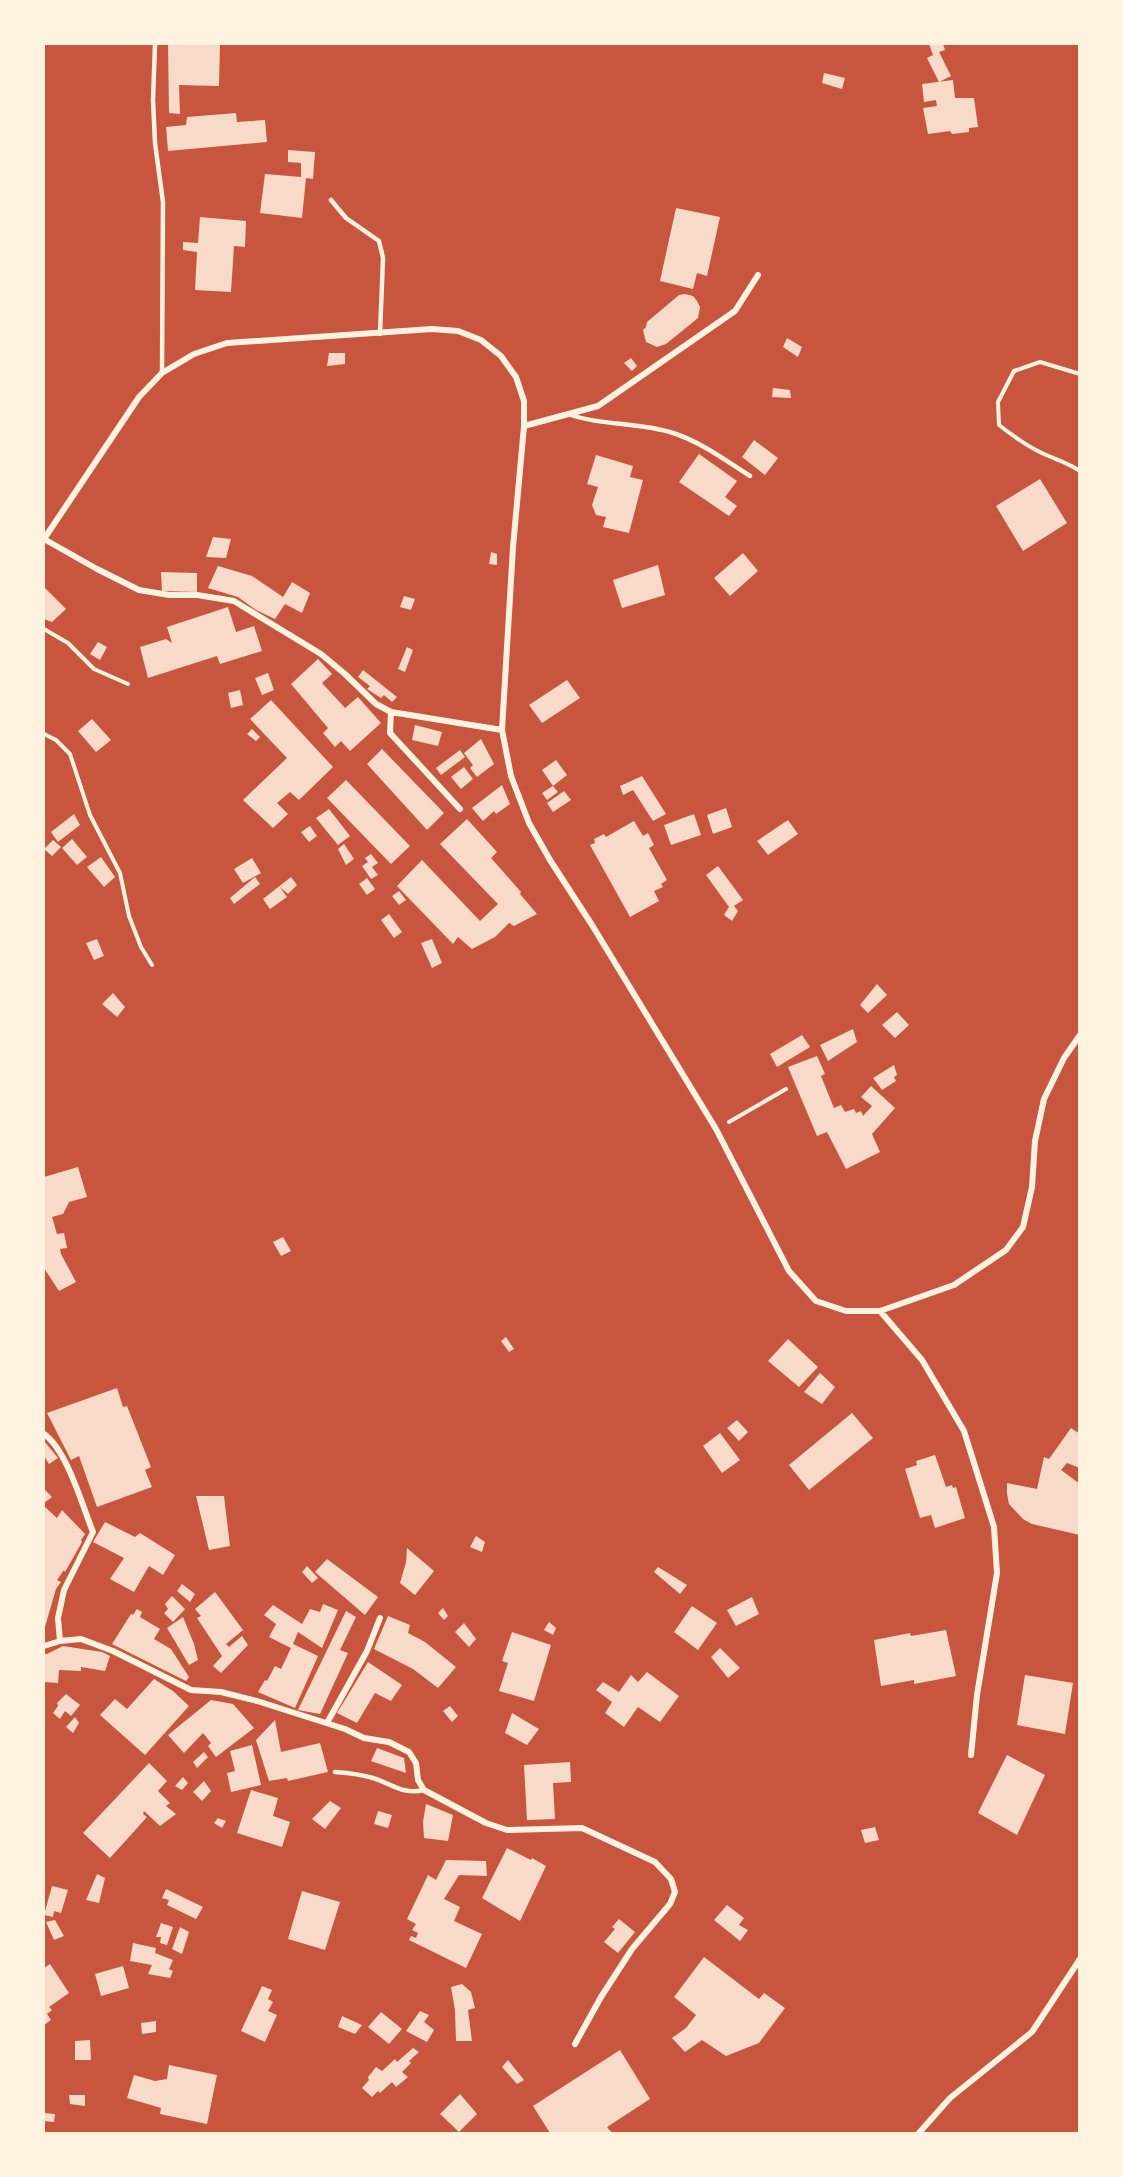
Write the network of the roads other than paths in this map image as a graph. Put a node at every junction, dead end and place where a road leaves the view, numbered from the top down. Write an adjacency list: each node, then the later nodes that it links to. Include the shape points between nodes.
1 (155, 44): 5 (lane, via 155,143 163,202)
2 (331, 200): 4 (lane, via 346,218 379,241 383,258)
3 (758, 275): 6 (street, via 735,311 598,406)
4 (380, 334): 5 (street, via 227,343 194,354); 7 (street, via 432,329 458,331 481,340 501,356 516,376 524,401)
5 (162, 373): 9 (street, via 139,397)
6 (568, 414): 7 (street); 8 (lane, via 671,432)
7 (524, 426): 11 (street)
8 (750, 476)
9 (44, 539): 10 (street, via 139,590 234,601 321,654 376,704)
10 (391, 712): 11 (street); 12 (street, via 390,733)
11 (502, 730): 14 (street, via 511,776 529,823 716,1129 789,1271 816,1300 846,1311)
12 (460, 809)
13 (1080, 1035): 14 (street, via 1044,1099 1023,1227 1006,1250 954,1284)
14 (880, 1311): 20 (street, via 922,1360 964,1431 994,1527 997,1573)
15 (44, 1434): 17 (street, via 51,1439 69,1471 93,1532 64,1590 58,1618)
16 (380, 1618): 19 (street, via 367,1651)
17 (60, 1641): 18 (street); 19 (street, via 81,1639 191,1690 257,1701)
18 (44, 1646)
19 (327, 1724): 22 (street, via 364,1738 389,1742 409,1752)
20 (971, 1755)
21 (335, 1773): 22 (lane, via 355,1773 412,1793)
22 (424, 1790): 24 (street, via 507,1830 582,1828 655,1862 671,1880 675,1892 670,1904 632,1949)
23 (1080, 1959): 25 (street, via 1032,2032 950,2098)
24 (575, 2044)
25 (918, 2133)

